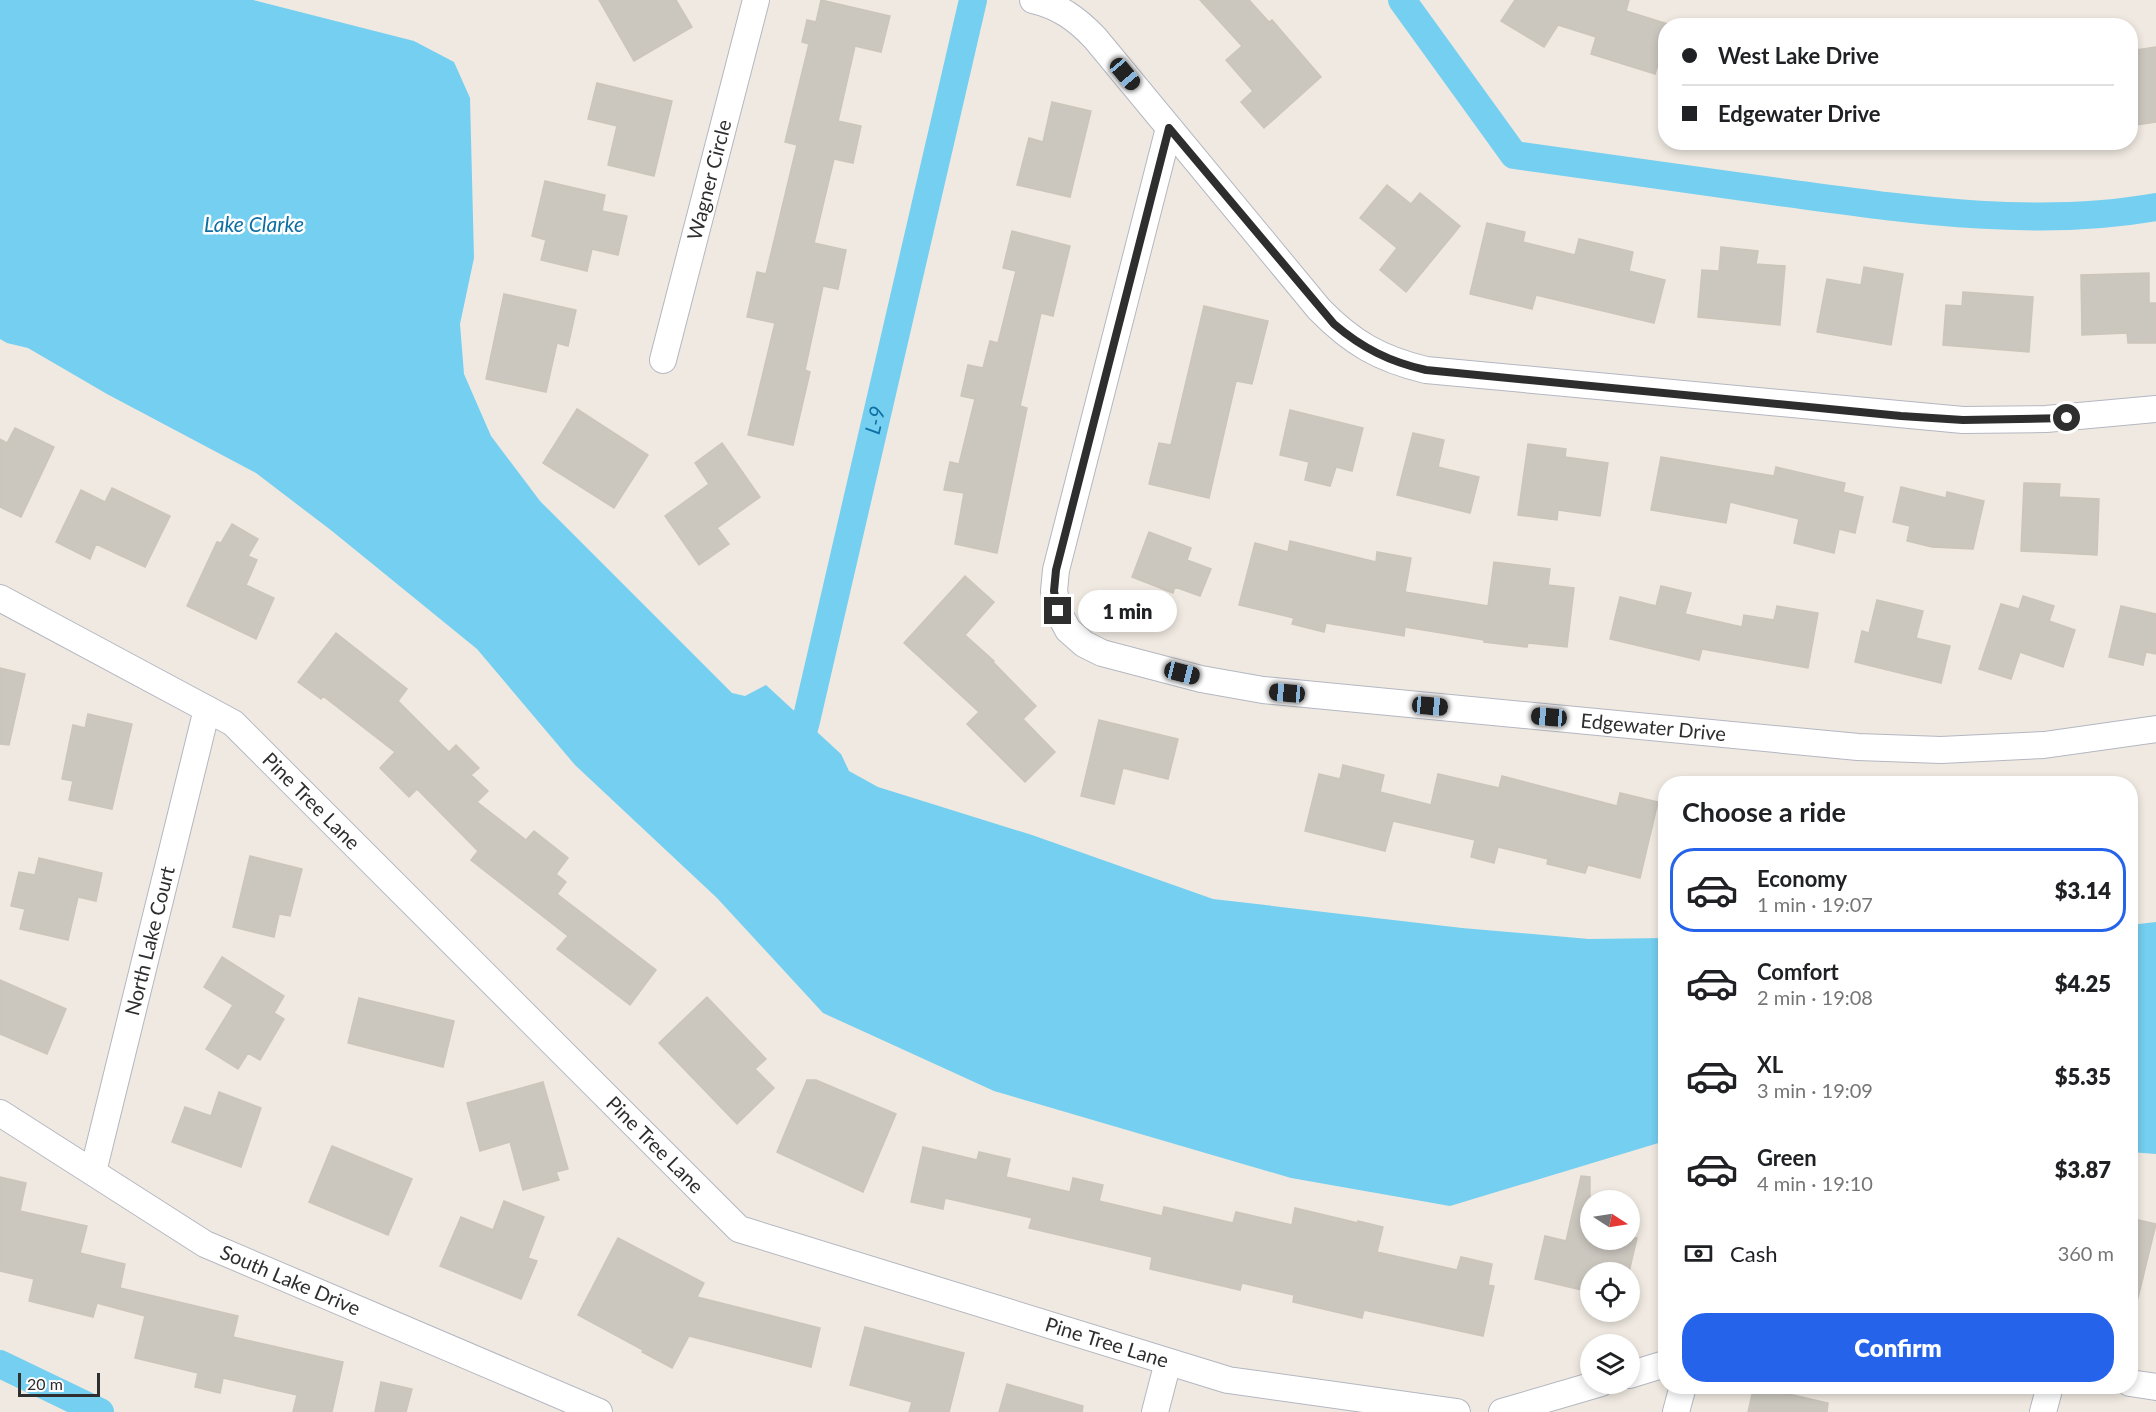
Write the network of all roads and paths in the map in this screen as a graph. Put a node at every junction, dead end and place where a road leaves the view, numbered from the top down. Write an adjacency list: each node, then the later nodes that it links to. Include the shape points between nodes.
1 (756, 0): 4 (street, Wagner Circle)
2 (1033, 0): 3 (street, via 1065,12 1081,24)
3 (1169, 128): 5 (street, via 1334,324 1367,349 1406,365 1426,370 1963,420 2046,419); 8 (street, Edgewater Drive, via 1056,570 1054,591 1058,611 1068,630 1084,644 1135,662 1263,690 1858,747 1941,750 2044,745)
4 (663, 360)
5 (2156, 409)
6 (0, 598): 7 (street, Pine Tree Lane)
7 (207, 709): 10 (street, North Lake Court); 11 (street, Pine Tree Lane, via 233,723 739,1229)
8 (2156, 729)
9 (0, 1113): 10 (street, South Lake Drive)
10 (93, 1172): 19 (street, South Lake Drive, via 205,1244)
11 (1168, 1362): 20 (street); 21 (street, Pine Tree Lane, via 1228,1380)
12 (1658, 1366): 13 (street)
13 (1640, 1372)
14 (2138, 1384): 15 (street)
15 (2156, 1387)
16 (1580, 1389): 22 (street)
17 (1681, 1394): 23 (street)
18 (2048, 1394): 24 (street)
19 (599, 1412)
20 (1155, 1412)
21 (1457, 1412)
22 (1502, 1412)
23 (1677, 1412)
24 (2043, 1412)

